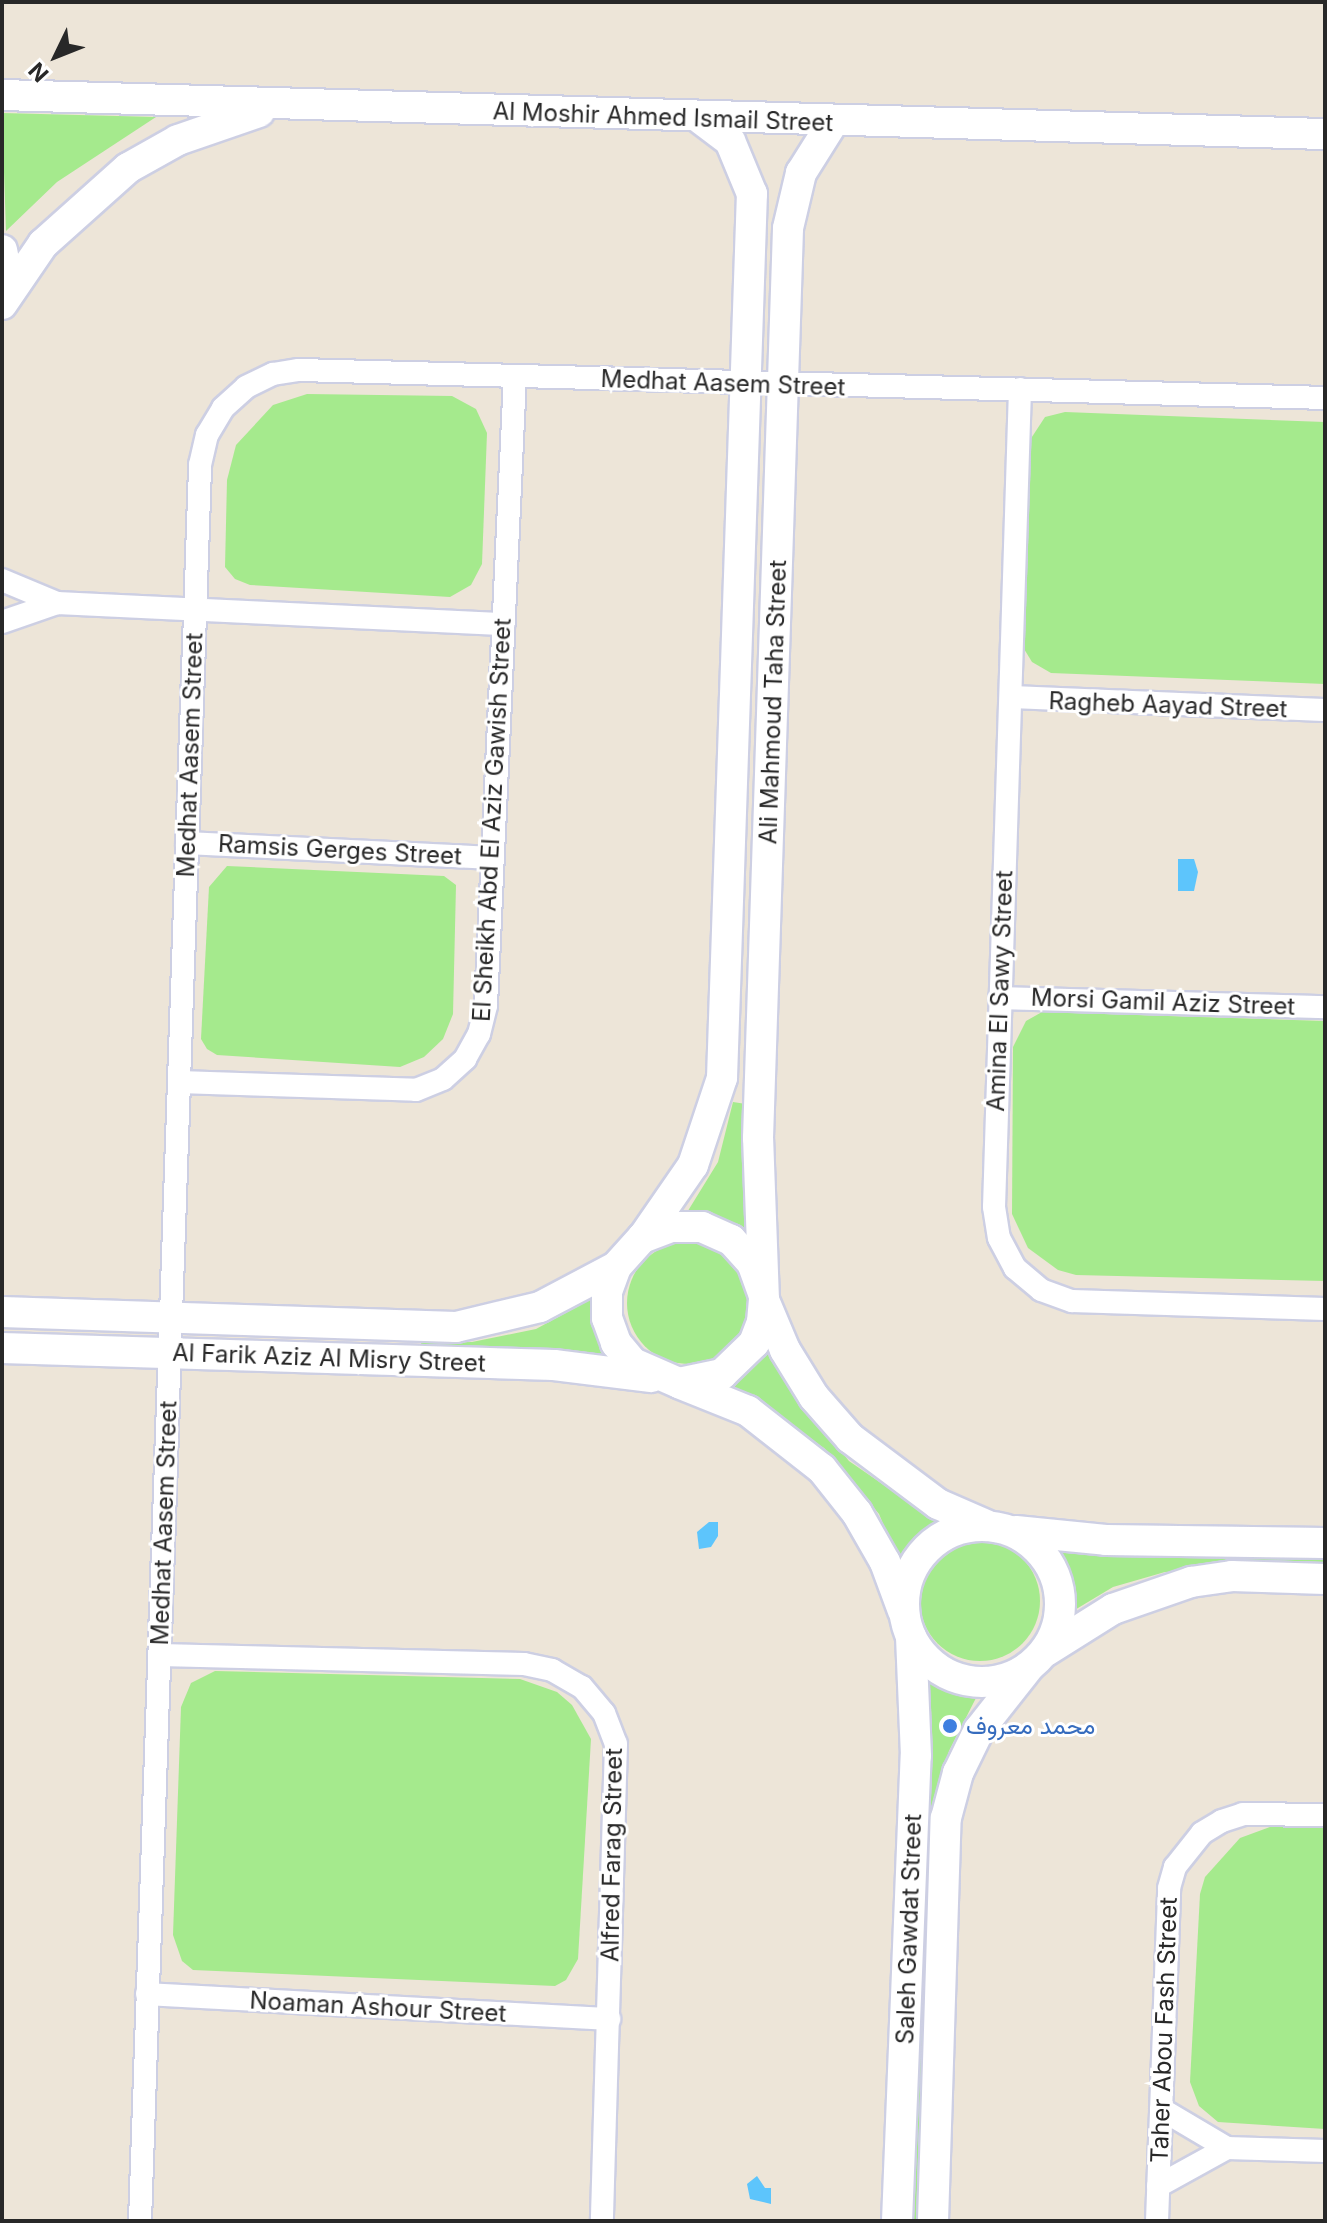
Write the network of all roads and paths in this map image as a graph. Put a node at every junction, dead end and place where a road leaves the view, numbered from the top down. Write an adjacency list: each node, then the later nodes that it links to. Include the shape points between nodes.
1 (2, 95): 2 (street, Al Moshir Ahmed Ismail Street)
2 (286, 105): 3 (street, Al Moshir Ahmed Ismail Street); 7 (street, via 178,140 128,168 43,244)
3 (701, 119): 4 (street, Al Moshir Ahmed Ismail Street); 9 (street, Ali Mahmoud Taha Street, via 730,141 752,194)
4 (833, 122): 5 (street, Al Moshir Ahmed Ismail Street); 10 (street, Ali Mahmoud Taha Street, via 801,173 791,201)
5 (1325, 134)
6 (2, 250): 7 (street)
7 (6, 297)
8 (515, 377): 9 (street, Medhat Aasem Street); 15 (street, Medhat Aasem Street, via 299,370 273,374 246,387 223,408 207,435 200,465); 17 (street, El Sheikh Abd El Aziz Gawish Street)
9 (747, 385): 10 (street, Medhat Aasem Street); 25 (street, Ali Mahmoud Taha Street, via 722,1078 693,1165)
10 (784, 386): 11 (street, Medhat Aasem Street); 27 (street, Ali Mahmoud Taha Street, via 757,1176)
11 (1020, 389): 12 (street, Medhat Aasem Street); 18 (street, Amina El Sawy Street)
12 (1325, 398)
13 (2, 580): 14 (street)
14 (57, 603): 15 (street); 16 (street)
15 (195, 609): 17 (street); 20 (street, Medhat Aasem Street)
16 (2, 622)
17 (504, 624): 21 (street, El Sheikh Abd El Aziz Gawish Street)
18 (1011, 697): 19 (street, Ragheb Aayad Street); 22 (street, Amina El Sawy Street)
19 (1325, 710)
20 (187, 843): 21 (street, Ramsis Gerges Street); 24 (street, Medhat Aasem Street)
21 (493, 858): 24 (street, El Sheikh Abd El Aziz Gawish Street, via 486,1005 465,1059 443,1079 416,1090 387,1093)
22 (1000, 998): 23 (street, Morsi Gamil Aziz Street); 28 (street, Amina El Sawy Street, via 994,1207 999,1238 1015,1268 1041,1290 1072,1301)
23 (1325, 1007)
24 (179, 1082): 30 (street, Medhat Aasem Street)
25 (642, 1238): 26 (street); 27 (street, via 671,1227 702,1227 731,1240 752,1263)
26 (616, 1267): 30 (street, Al Farik Aziz Al Misry Street, via 540,1307 456,1327); 33 (street, via 607,1292 612,1330 633,1363)
27 (763, 1296): 33 (street, via 758,1333 740,1361 712,1378); 34 (street, via 785,1350 814,1397 850,1438 915,1489)
28 (1325, 1309)
29 (2, 1312): 30 (street, Al Farik Aziz Al Misry Street)
30 (172, 1318): 32 (street, Medhat Aasem Street)
31 (2, 1348): 32 (street, Al Farik Aziz Al Misry Street)
32 (170, 1353): 33 (street, Al Farik Aziz Al Misry Street, via 554,1365); 38 (street, Medhat Aasem Street)
33 (667, 1380): 37 (street, Al Farik Aziz Al Misry Street, via 748,1411 822,1469 857,1513 885,1562)
34 (998, 1528): 35 (street, via 1106,1540); 37 (street, via 960,1529 926,1551 905,1587); 39 (street, via 1034,1545 1052,1569 1060,1597 1058,1626)
35 (1325, 1543)
36 (1325, 1579): 39 (street, via 1232,1576 1191,1582 1113,1609)
37 (908, 1626): 39 (street, via 938,1667 976,1682 1003,1680); 49 (street, Saleh Gawdat Street, via 916,1756)
38 (160, 1655): 41 (street, Medhat Aasem Street); 42 (street, Alfred Farag Street, via 524,1664 552,1670 582,1687 604,1713 616,1744)
39 (1036, 1660): 50 (street, Saleh Gawdat Street, via 979,1730 958,1773 946,1818)
40 (1325, 1815): 43 (street, Taher Abou Fash Street, via 1243,1814 1222,1821 1202,1833 1175,1867 1169,1888)
41 (147, 1994): 42 (street, Noaman Ashour Street); 47 (street, Medhat Aasem Street)
42 (609, 2019): 48 (street, Alfred Farag Street)
43 (1161, 2109): 44 (street); 46 (street, Taher Abou Fash Street)
44 (1227, 2148): 45 (street); 46 (street)
45 (1325, 2151)
46 (1158, 2186): 51 (street, Taher Abou Fash Street)
47 (140, 2221)
48 (602, 2221)
49 (897, 2221)
50 (933, 2221)
51 (1157, 2221)

